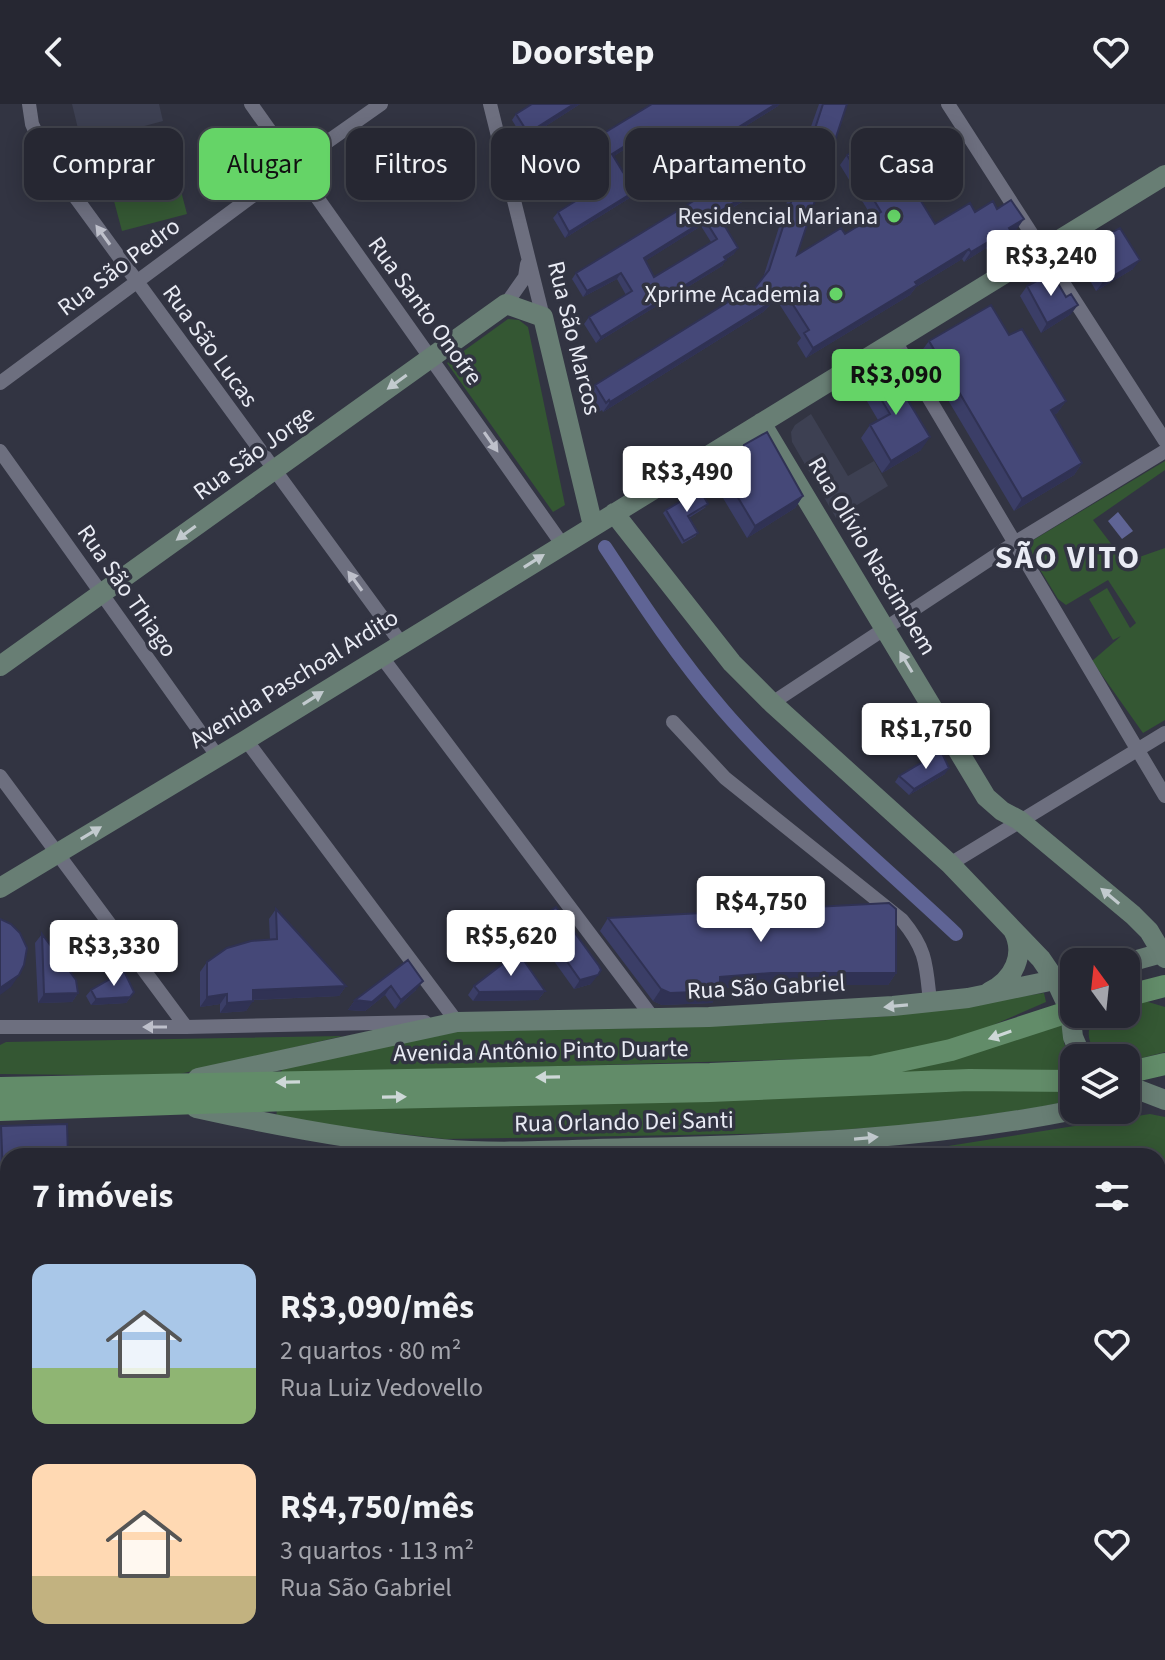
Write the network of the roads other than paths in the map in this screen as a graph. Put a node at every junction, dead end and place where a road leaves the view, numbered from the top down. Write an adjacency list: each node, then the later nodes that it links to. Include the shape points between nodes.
1 (29, 104): 13 (street, Rua São Lucas, one-way to 1, via 49,161)
2 (251, 104): 6 (street, Rua Santo Onofre)
3 (381, 104): 7 (street, Rua São Pedro)
4 (490, 104): 12 (street, Rua São Marcos)
5 (948, 104): 11 (street)
6 (267, 128)
7 (330, 140)
8 (1165, 175): 11 (main road, Avenida Paschoal Ardito)
9 (247, 200): 13 (street, Rua São Pedro)
10 (318, 200): 17 (street, Rua Santo Onofre)
11 (1042, 251): 16 (main road, Avenida Paschoal Ardito); 20 (street)
12 (527, 256): 14 (street, Rua São Marcos, via 525,277); 15 (street, Rua São Marcos)
13 (136, 281): 18 (street, Rua São Pedro); 23 (street, Rua São Lucas)
14 (506, 304): 15 (main road); 17 (main road, Rua São Jorge)
15 (543, 317): 24 (main road, Rua São Marcos)
16 (895, 341): 19 (main road, Avenida Paschoal Ardito); 27 (street)
17 (431, 357): 23 (main road, Rua São Jorge, one-way to 23); 28 (street, Rua Santo Onofre, one-way to 28)
18 (0, 383)
19 (761, 423): 25 (main road, Avenida Paschoal Ardito); 30 (main road, Rua Olívio Nascimbem)
20 (1165, 441)
21 (0, 451): 29 (street, Rua São Thiago)
22 (1165, 451): 27 (street)
23 (273, 471): 29 (main road, Rua São Jorge, one-way to 29); 31 (street, Rua São Lucas, one-way to 23)
24 (588, 502): 25 (main road, via 596,511); 26 (main road, Rua São Marcos)
25 (614, 513): 26 (main road, Avenida Paschoal Ardito); 34 (main road, via 732,663)
26 (593, 526): 28 (main road, Avenida Paschoal Ardito)
27 (1016, 542): 30 (street); 38 (street)
28 (562, 544): 31 (main road, Avenida Paschoal Ardito, one-way to 28)
29 (101, 594): 33 (main road, Rua São Jorge); 39 (street, Rua São Thiago)
30 (886, 628): 34 (street); 42 (main road, Rua Olívio Nascimbem, one-way to 30, via 986,797)
31 (401, 643): 32 (main road, Avenida Paschoal Ardito)
32 (381, 656): 37 (main road, Avenida Paschoal Ardito, one-way to 32); 56 (street)
33 (0, 666)
34 (772, 703): 44 (main road)
35 (673, 722): 54 (street, via 725,778 902,920 924,954)
36 (1165, 733): 38 (street)
37 (246, 740): 39 (main road, Avenida Paschoal Ardito); 57 (street)
38 (1139, 749): 41 (street); 42 (street)
39 (218, 757): 43 (main road, Avenida Paschoal Ardito, one-way to 39)
40 (0, 776): 43 (street)
41 (1165, 796)
42 (1019, 820): 44 (street); 47 (main road, Rua Olívio Nascimbem, one-way to 42, via 1133,915)
43 (58, 853): 45 (main road, Avenida Paschoal Ardito); 59 (street)
44 (950, 864): 46 (main road)
45 (0, 888)
46 (1011, 926): 49 (main road); 53 (main road, via 1019,943 1017,964 1002,984)
47 (1164, 954): 48 (main road)
48 (1140, 960)
49 (1060, 975)
50 (1060, 980): 53 (main road, Rua São Gabriel)
51 (1165, 986): 52 (main road)
52 (1140, 992)
53 (982, 995): 54 (main road, Rua São Gabriel)
54 (930, 1002): 56 (main road, Rua São Gabriel, one-way to 56)
55 (1060, 1015): 65 (main road, Avenida Antônio Pinto Duarte, one-way to 65, via 924,1058 872,1067)
56 (653, 1018): 57 (main road, Rua São Gabriel)
57 (457, 1022): 59 (street, Rua São Gabriel); 65 (main road, Rua São Gabriel)
58 (0, 1027): 59 (street, Rua São Gabriel, one-way to 58)
59 (186, 1027)
60 (1165, 1064): 61 (main road)
61 (1140, 1070)
62 (1060, 1081): 65 (main road, Avenida Antônio Pinto Duarte, one-way to 62, via 710,1091)
63 (0, 1088): 65 (main road, Avenida Antônio Pinto Duarte)
64 (1140, 1090): 66 (main road)
65 (174, 1094): 68 (main road, Avenida Antônio Pinto Duarte); 70 (main road, Rua Orlando Dei Santi, one-way to 70, via 306,1132)
66 (1160, 1096): 67 (main road)
67 (1140, 1098)
68 (0, 1110)
69 (1060, 1112): 71 (main road, Rua Orlando Dei Santi, one-way to 69, via 796,1144 924,1133)
70 (435, 1148)
71 (631, 1148)

